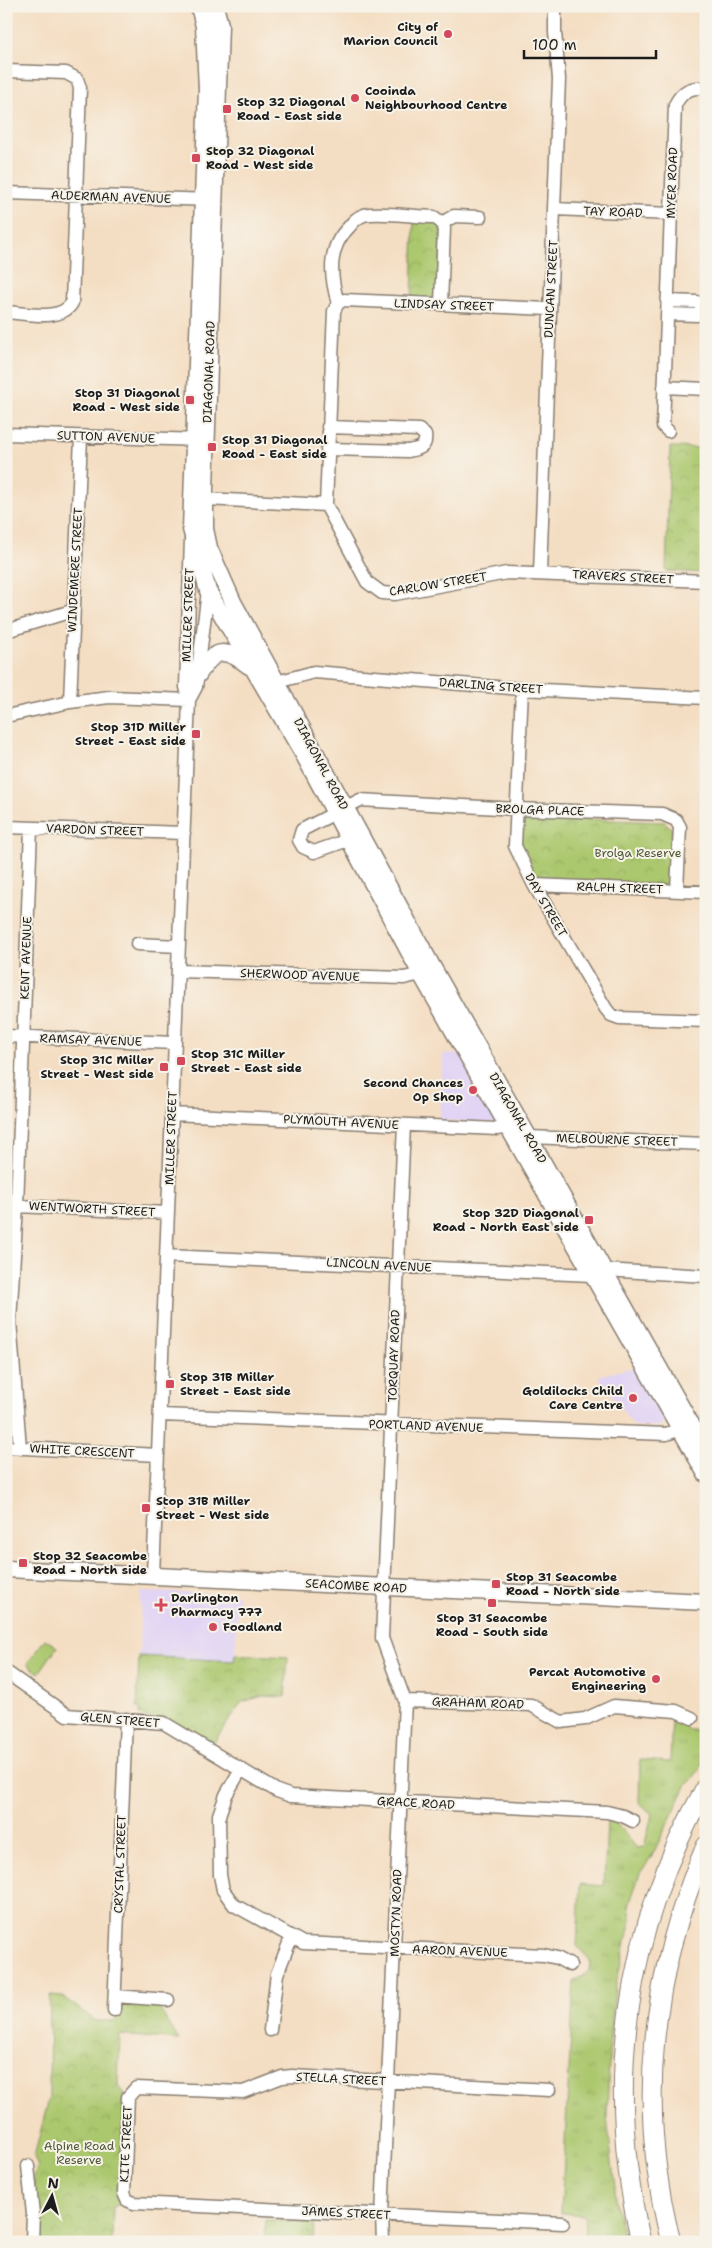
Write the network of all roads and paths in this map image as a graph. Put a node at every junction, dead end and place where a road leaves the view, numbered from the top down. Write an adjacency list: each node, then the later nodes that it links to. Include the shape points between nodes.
1 (199, 6): 10 (main road, DIAGONAL ROAD, via 204,26)
2 (216, 6): 5 (main road, DIAGONAL ROAD)
3 (227, 6): 5 (main road)
4 (555, 6): 11 (street, DUNCAN STREET, via 559,79)
5 (220, 25): 10 (main road, DIAGONAL ROAD)
6 (6, 71): 9 (street, via 66,73 79,83)
7 (706, 88): 12 (street, MYER ROAD, via 695,87 682,93 675,105)
8 (6, 193): 9 (street, ALDERMAN AVENUE)
9 (77, 196): 10 (street, ALDERMAN AVENUE); 18 (street, via 73,297 69,309 58,314)
10 (209, 200): 25 (main road, DIAGONAL ROAD)
11 (554, 209): 12 (street, TAY ROAD); 17 (street, DUNCAN STREET)
12 (671, 214): 19 (street, MYER ROAD)
13 (480, 217): 14 (street, via 454,216)
14 (442, 223): 15 (street, via 434,217 375,215 357,218 338,237 334,248 332,283); 16 (street)
15 (338, 303): 16 (street, LINDSAY STREET, via 344,300); 21 (street, via 334,310)
16 (441, 304): 17 (street, LINDSAY STREET)
17 (550, 309): 31 (street, DUNCAN STREET)
18 (6, 312)
19 (664, 387): 20 (street); 22 (street, MYER ROAD, via 663,426)
20 (706, 389)
21 (328, 427): 26 (street); 26 (street, via 419,430 426,441 424,446 408,451)
22 (668, 431)
23 (6, 434): 24 (street, SUTTON AVENUE)
24 (81, 437): 25 (street, SUTTON AVENUE); 34 (street, WINDEMERE STREET)
25 (200, 440): 27 (main road, DIAGONAL ROAD); 29 (main road, DIAGONAL ROAD)
26 (327, 449): 28 (street)
27 (205, 499): 28 (street); 30 (main road, DIAGONAL ROAD)
28 (326, 505): 31 (street, CARLOW STREET, via 367,582 382,593 395,594 507,572)
29 (191, 529): 33 (main road, DIAGONAL ROAD); 41 (street, MILLER STREET, via 186,687)
30 (209, 548): 33 (main road); 38 (main road, DIAGONAL ROAD)
31 (540, 573): 32 (street, TRAVERS STREET)
32 (706, 581)
33 (208, 591): 36 (main road, DIAGONAL ROAD); 37 (street, MILLER STREET)
34 (72, 611): 35 (street); 42 (street, WINDEMERE STREET)
35 (6, 631)
36 (253, 669): 37 (main road, via 238,658 220,652 213,654); 38 (main road, DIAGONAL ROAD)
37 (198, 675): 41 (street, MILLER STREET)
38 (271, 686): 39 (street, DARLING STREET, via 314,672); 45 (main road, DIAGONAL ROAD, via 306,757)
39 (522, 689): 40 (street, DARLING STREET); 44 (street, DAY STREET)
40 (706, 698)
41 (189, 700): 42 (street, via 109,697); 48 (street, MILLER STREET)
42 (70, 702): 43 (street)
43 (6, 716)
44 (516, 809): 45 (street, BROLGA PLACE, via 360,800); 50 (street, DAY STREET, via 515,846); 51 (street, BROLGA PLACE, via 662,814 676,820 680,827)
45 (339, 811): 49 (main road, DIAGONAL ROAD); 49 (street, DIAGONAL ROAD, via 302,830 299,840 303,847 314,852); 56 (main road, DIAGONAL ROAD)
46 (6, 827): 47 (street, VARDON STREET)
47 (31, 828): 48 (street, VARDON STREET); 59 (street, KENT AVENUE)
48 (184, 833): 54 (street, MILLER STREET)
49 (348, 840): 56 (main road, DIAGONAL ROAD)
50 (534, 885): 51 (street, RALPH STREET); 57 (street, DAY STREET, via 611,1015)
51 (677, 890): 52 (street, RALPH STREET)
52 (706, 892)
53 (137, 944): 54 (street)
54 (179, 946): 55 (street, MILLER STREET)
55 (178, 971): 56 (street, SHERWOOD AVENUE, via 404,978); 60 (street, MILLER STREET)
56 (427, 971): 63 (main road, DIAGONAL ROAD); 64 (main road, DIAGONAL ROAD)
57 (706, 1021)
58 (6, 1036): 59 (street, RAMSAY AVENUE)
59 (22, 1037): 60 (street, RAMSAY AVENUE); 66 (street, KENT AVENUE)
60 (175, 1043): 61 (street, MILLER STREET)
61 (172, 1114): 62 (street, PLYMOUTH AVENUE); 68 (street, MILLER STREET)
62 (404, 1125): 63 (street, PLYMOUTH AVENUE); 71 (street, TORQUAY ROAD)
63 (510, 1127): 64 (main road, DIAGONAL ROAD)
64 (524, 1139): 65 (street, MELBOURNE STREET); 72 (main road, DIAGONAL ROAD)
65 (706, 1144)
66 (12, 1163): 67 (street, KENT AVENUE)
67 (17, 1206): 68 (street, WENTWORTH STREET); 69 (street, KENT AVENUE)
68 (168, 1213): 70 (street, MILLER STREET)
69 (10, 1254): 78 (street, KENT AVENUE, via 10,1321)
70 (166, 1256): 71 (street, LINCOLN AVENUE); 74 (street, MILLER STREET)
71 (398, 1266): 72 (street, LINCOLN AVENUE); 75 (street, TORQUAY ROAD)
72 (598, 1272): 73 (street, LINCOLN AVENUE); 76 (main road, DIAGONAL ROAD)
73 (706, 1276)
74 (160, 1415): 75 (street, PORTLAND AVENUE); 80 (street, MILLER STREET)
75 (391, 1425): 76 (street, PORTLAND AVENUE, via 666,1434); 84 (street, TORQUAY ROAD)
76 (686, 1428): 79 (main road, DIAGONAL ROAD); 81 (main road, DIAGONAL ROAD)
77 (6, 1447): 78 (street, WHITE CRESCENT)
78 (20, 1448): 80 (street, WHITE CRESCENT)
79 (706, 1451)
80 (158, 1455): 83 (street, MILLER STREET)
81 (706, 1474)
82 (6, 1569): 83 (main road, SEACOMBE ROAD)
83 (154, 1575): 84 (main road, SEACOMBE ROAD)
84 (384, 1588): 85 (main road, SEACOMBE ROAD); 87 (street, MOSTYN ROAD, via 384,1647)
85 (706, 1602)
86 (6, 1672): 89 (street, GLEN STREET, via 67,1715)
87 (405, 1701): 88 (street, GRAHAM ROAD, via 531,1705 561,1722 585,1719 614,1706 676,1711); 93 (street, MOSTYN ROAD)
88 (692, 1718)
89 (126, 1719): 90 (street, GLEN STREET, via 164,1723); 99 (street, CRYSTAL STREET)
90 (210, 1750): 91 (street, GRACE ROAD)
91 (241, 1769): 93 (street, GRACE ROAD, via 276,1791 291,1796); 96 (street, AARON AVENUE, via 219,1815 223,1890 234,1905)
92 (706, 1787): 112 (highway, via 679,1839 651,1911 631,1989 624,2035 624,2126)
93 (400, 1803): 94 (street, GRACE ROAD, via 608,1812); 97 (street, MOSTYN ROAD)
94 (633, 1821)
95 (706, 1846): 113 (highway, via 690,1881 668,1951 654,2037 654,2150)
96 (291, 1938): 97 (street, AARON AVENUE, via 303,1943); 102 (street, via 277,1974)
97 (394, 1948): 98 (street, AARON AVENUE, via 544,1955); 103 (street, MOSTYN ROAD)
98 (570, 1965)
99 (115, 1996): 100 (street); 101 (street, CRYSTAL STREET)
100 (168, 2000)
101 (114, 2010)
102 (270, 2030)
103 (388, 2081): 104 (street, STELLA STREET, via 292,2076 244,2092); 105 (street, STELLA STREET); 108 (street, MOSTYN ROAD)
104 (136, 2088): 107 (street, KITE STREET, via 130,2094 128,2107 124,2189 125,2197)
105 (549, 2090)
106 (28, 2166): 110 (street)
107 (130, 2201): 108 (street, JAMES STREET)
108 (382, 2215): 109 (street, JAMES STREET); 111 (street, MOSTYN ROAD)
109 (563, 2223)
110 (32, 2242)
111 (383, 2242)
112 (641, 2242)
113 (671, 2242)

